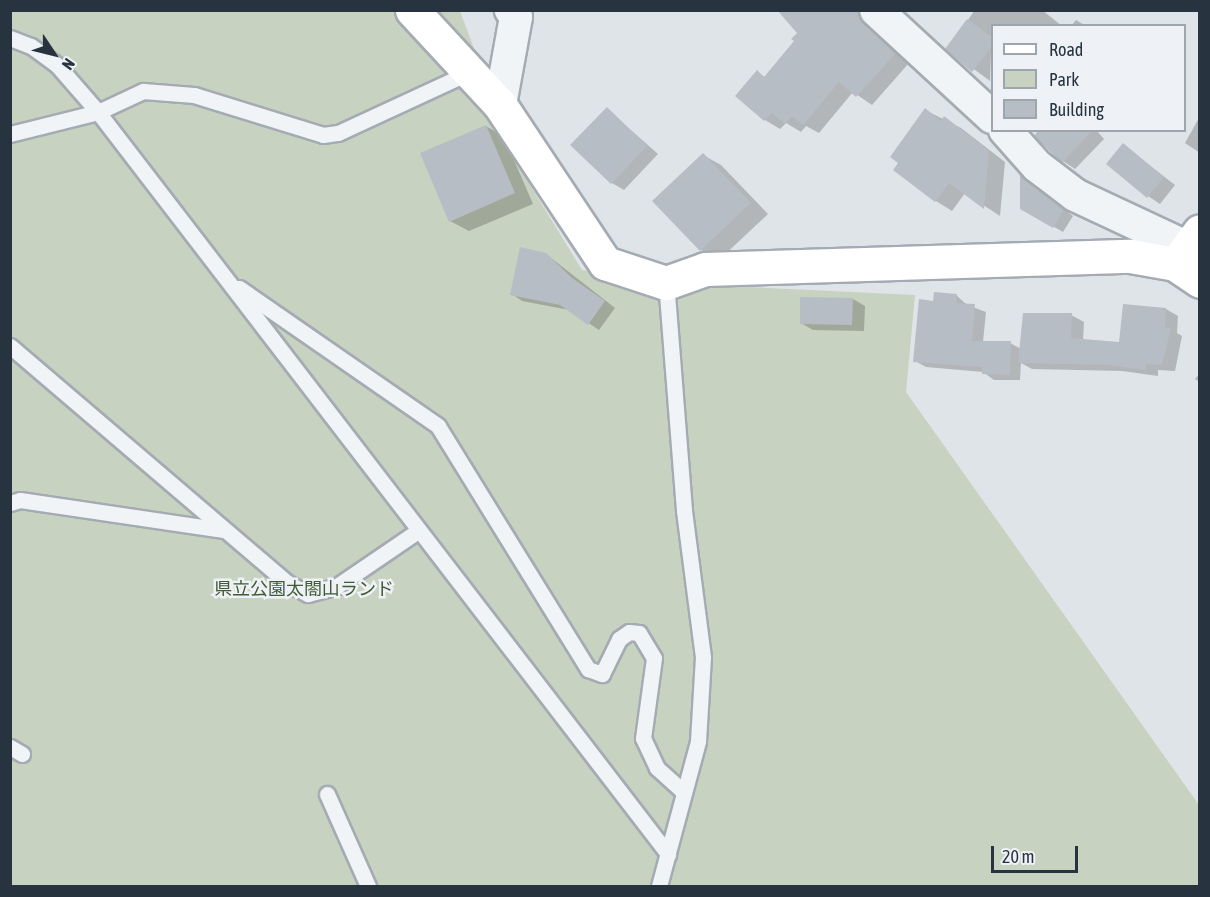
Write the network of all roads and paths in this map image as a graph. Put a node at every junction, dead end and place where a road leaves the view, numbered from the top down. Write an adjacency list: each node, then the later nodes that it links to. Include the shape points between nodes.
1 (412, 10): 5 (street)
2 (511, 10): 6 (street, via 516,17)
3 (876, 10): 8 (street)
4 (10, 38): 7 (lane, via 31,46 57,65)
5 (468, 73): 6 (street); 7 (lane, via 338,133 323,135 194,95 143,91)
6 (500, 105): 13 (street, via 604,262)
7 (98, 112): 10 (lane); 12 (lane)
8 (991, 115)
9 (1007, 132): 11 (street, via 1037,166 1075,195)
10 (10, 134)
11 (1190, 256): 13 (street, via 815,263 705,269)
12 (227, 280): 17 (lane); 18 (lane, via 438,426 588,669 602,674 619,639 629,632 639,633 654,658 644,738 657,768)
13 (666, 283): 18 (lane, via 684,510 703,657 698,741)
14 (10, 346): 16 (lane)
15 (10, 503): 16 (lane, via 20,500)
16 (225, 530): 17 (lane, via 286,582 308,594 337,586)
17 (419, 530): 20 (lane)
18 (684, 792): 20 (lane)
19 (327, 794): 21 (lane)
20 (668, 854): 22 (lane)
21 (368, 886)
22 (659, 886)

